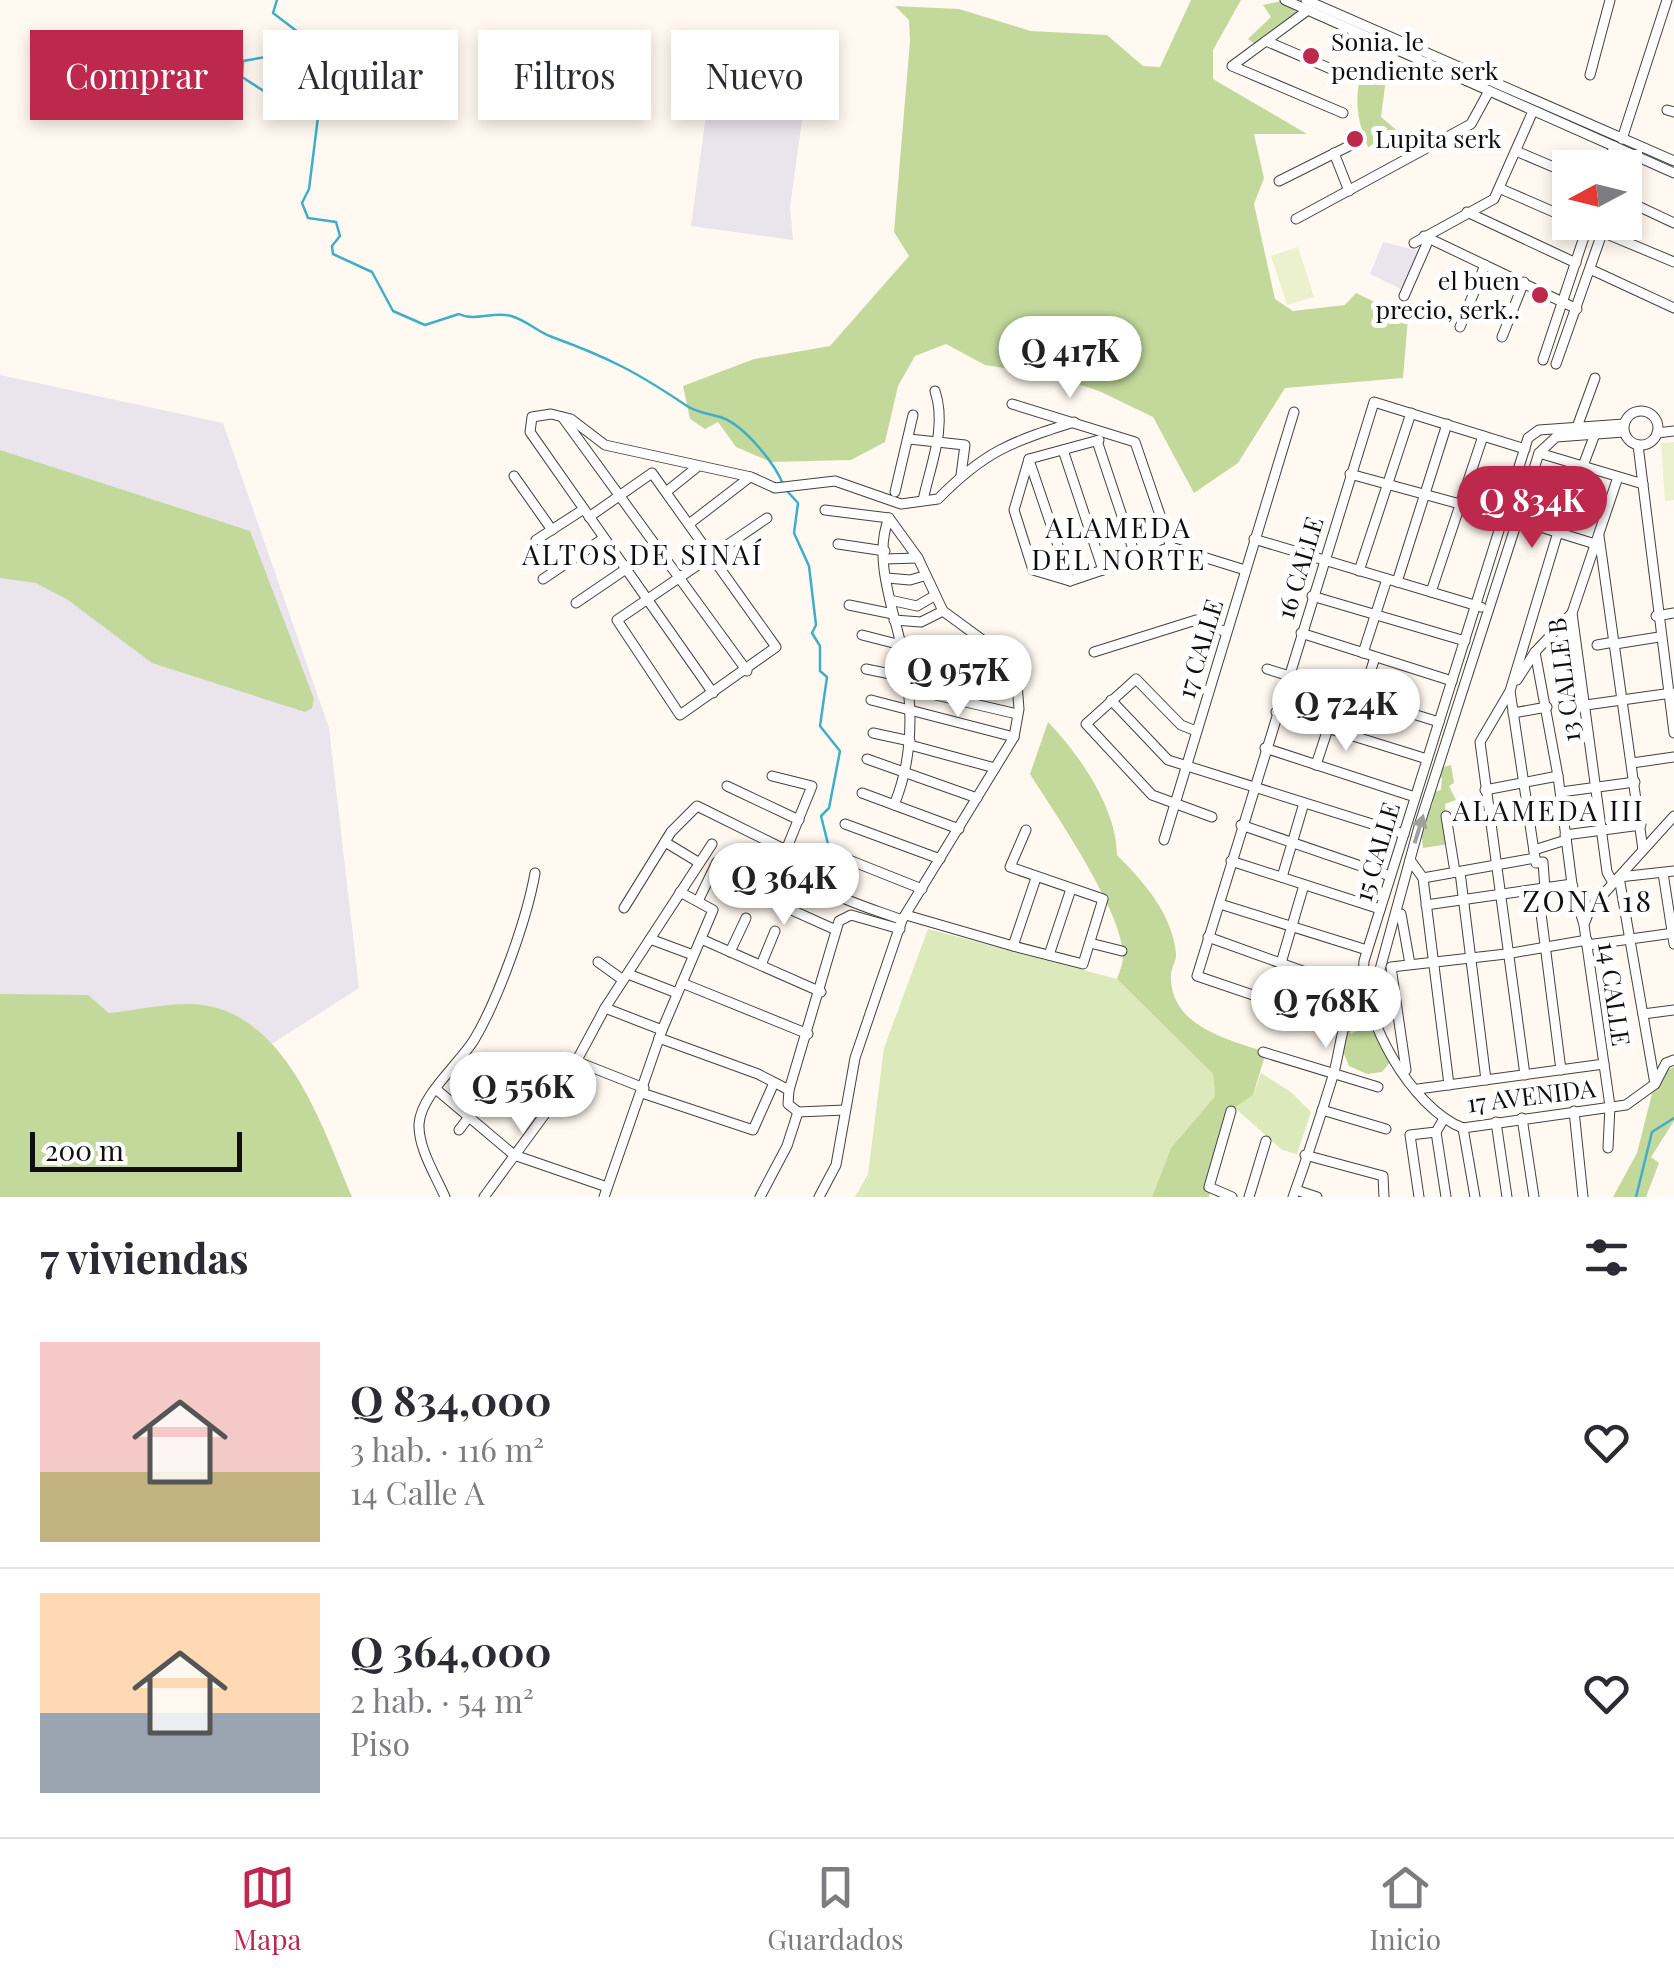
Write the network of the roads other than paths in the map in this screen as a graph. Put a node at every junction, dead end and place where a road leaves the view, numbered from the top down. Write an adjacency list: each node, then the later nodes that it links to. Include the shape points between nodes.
1 (1285, 0): 4 (street)
2 (1610, 0): 6 (street)
3 (1667, 0): 11 (street)
4 (1307, 5): 5 (street); 8 (street); 11 (street)
5 (1266, 41): 7 (street); 10 (street, via 1232,66)
6 (1590, 75)
7 (1352, 78)
8 (1489, 90): 9 (street); 24 (street, via 1471,124)
9 (1533, 111): 13 (street); 16 (street)
10 (1343, 112)
11 (1622, 139): 19 (street)
12 (1355, 143): 17 (street)
13 (1614, 146): 14 (street); 15 (street)
14 (1613, 150)
15 (1623, 150)
16 (1516, 151): 20 (street); 23 (street)
17 (1334, 153): 22 (street); 24 (street)
18 (1642, 158): 21 (street)
19 (1674, 161)
20 (1552, 166)
21 (1674, 173)
22 (1279, 181)
23 (1501, 189): 26 (street); 27 (street)
24 (1348, 191): 28 (street)
25 (1642, 208): 29 (street)
26 (1552, 211)
27 (1467, 212): 30 (street); 35 (street)
28 (1296, 219)
29 (1674, 223)
30 (1422, 239): 36 (street); 39 (street)
31 (1581, 240): 35 (street)
32 (1601, 240): 37 (street)
33 (1618, 240): 34 (street)
34 (1674, 262)
35 (1576, 263): 40 (street)
36 (1486, 264): 38 (street); 43 (street)
37 (1592, 270): 41 (street); 42 (street)
38 (1524, 282): 40 (street); 44 (street)
39 (1404, 296)
40 (1563, 302): 42 (street); 45 (street)
41 (1674, 308)
42 (1577, 309): 46 (street)
43 (1460, 328)
44 (1502, 337)
45 (1544, 360)
46 (1556, 364)
47 (1595, 378): 56 (street)
48 (935, 391): 65 (street, via 942,412)
49 (1012, 404): 54 (street)
50 (1294, 412): 98 (street, 17 CALLE)
51 (1411, 413): 55 (street); 73 (street, 16 CALLE, via 1374,402); 79 (street)
52 (562, 416): 72 (street, via 605,445); 84 (street); 88 (street, via 532,417 528,425)
53 (914, 416): 63 (street)
54 (1074, 422): 61 (street); 74 (street, via 1004,444)
55 (1446, 424): 62 (street); 83 (street)
56 (1576, 427): 57 (street); 66 (street, via 1539,430)
57 (1624, 428): 59 (street, via 1642,411 1654,417); 60 (street); 67 (street)
58 (1674, 428): 59 (street)
59 (1657, 430): 67 (street)
60 (1596, 434): 68 (street, via 1556,438); 71 (street)
61 (1116, 436): 64 (street); 102 (street, via 1136,442)
62 (1483, 436): 66 (street); 86 (street)
63 (909, 440): 65 (street); 82 (street)
64 (1097, 440): 69 (street); 106 (street)
65 (936, 442): 74 (street, via 965,445); 85 (street)
66 (1527, 443): 89 (street, 15 CALLE)
67 (1638, 446): 78 (street)
68 (1542, 449): 71 (street); 92 (street, 15 CALLE)
69 (1063, 450): 70 (street); 109 (street)
70 (1029, 459): 116 (street); 116 (street, via 1014,510 1033,570)
71 (1581, 466): 77 (street); 95 (street)
72 (696, 468): 76 (street); 81 (street)
73 (1350, 474): 79 (street); 107 (street, 16 CALLE)
74 (960, 475): 85 (street, via 938,499)
75 (514, 476): 94 (street)
76 (751, 476): 80 (street, via 784,487 835,481); 93 (street)
77 (1618, 477): 78 (street); 96 (street, 13 CALLE B)
78 (1643, 484): 130 (street)
79 (1387, 486): 83 (street); 111 (street)
80 (865, 490): 82 (street, via 866,485); 85 (street)
81 (666, 492): 84 (street, via 652,473); 93 (street)
82 (895, 492): 85 (street)
83 (1425, 492): 86 (street); 117 (street)
84 (620, 493): 88 (street); 113 (street)
85 (914, 502)
86 (1461, 502): 89 (street); 118 (street)
87 (825, 510): 91 (street)
88 (586, 513): 94 (street); 97 (street)
89 (1504, 516): 125 (street, 15 CALLE)
90 (766, 518): 104 (street)
91 (889, 518): 103 (street); 105 (street)
92 (1518, 520): 95 (street); 126 (street, 15 CALLE)
93 (689, 524): 104 (street)
94 (552, 530): 99 (street)
95 (1558, 532): 101 (street); 156 (street)
96 (1599, 533): 101 (street, 13 CALLE B); 138 (street)
97 (604, 538): 108 (street); 115 (street)
98 (1254, 539): 107 (street); 110 (street, 17 CALLE)
99 (536, 540)
100 (838, 544): 103 (street)
101 (1595, 544): 128 (street, 13 CALLE B)
102 (1171, 546): 106 (street); 110 (street)
103 (885, 555): 105 (street); 114 (street)
104 (713, 558): 113 (street); 151 (street, via 776,647)
105 (918, 558): 112 (street)
106 (1136, 558): 109 (street)
107 (1322, 560): 111 (street); 120 (street, 16 CALLE)
108 (626, 569): 121 (street); 123 (street)
109 (1103, 570): 116 (street)
110 (1246, 570): 133 (street, 17 CALLE)
111 (1359, 570): 117 (street)
112 (924, 576): 114 (street); 119 (street)
113 (681, 578): 121 (street); 151 (street)
114 (887, 578): 122 (street)
115 (543, 579)
116 (1070, 580)
117 (1392, 580): 118 (street); 132 (street)
118 (1432, 592): 125 (street)
119 (934, 596): 122 (street, via 917,606); 127 (street)
120 (1312, 596): 132 (street); 134 (street, 16 CALLE)
121 (647, 600): 159 (street); 159 (street, via 618,620 680,715)
122 (890, 600): 131 (street)
123 (576, 603)
124 (849, 605): 131 (street)
125 (1475, 606): 126 (street); 137 (street, 15 CALLE)
126 (1488, 609): 222 (street, 15 CALLE, one-way to 126)
127 (943, 610): 131 (street, via 921,622); 146 (street)
128 (1572, 613): 142 (street); 164 (street, 13 CALLE B)
129 (1674, 614): 130 (street)
130 (1656, 616): 136 (street)
131 (894, 617): 139 (street)
132 (1376, 617): 137 (street); 144 (street)
133 (1226, 632): 141 (street, via 1196,620); 172 (street, 17 CALLE)
134 (1301, 633): 144 (street); 152 (street, 16 CALLE)
135 (862, 635): 139 (street)
136 (1659, 636): 138 (street); 145 (street)
137 (1464, 641): 153 (street, 15 CALLE)
138 (1615, 643): 140 (street); 163 (street)
139 (900, 644): 146 (street, via 928,644 987,660); 148 (street)
140 (1597, 645)
141 (1094, 652)
142 (1535, 652): 156 (street); 165 (street, 14 CALLE)
143 (1674, 652): 145 (street)
144 (1364, 653): 147 (street)
145 (1662, 654): 158 (street)
146 (1003, 655): 155 (street)
147 (1376, 657): 153 (street); 160 (street)
148 (905, 665): 154 (street); 155 (street, via 992,687)
149 (866, 669): 154 (street)
150 (1266, 669): 152 (street)
151 (746, 671): 159 (street)
152 (1288, 676): 157 (street); 167 (street, 16 CALLE)
153 (1452, 681): 170 (street, 15 CALLE)
154 (906, 682): 166 (street); 169 (street)
155 (1018, 686): 169 (street)
156 (1510, 691): 168 (street); 193 (street, via 1480,742)
157 (1340, 692): 160 (street); 171 (street)
158 (1672, 693): 163 (street); 174 (street)
159 (712, 694)
160 (1362, 698): 170 (street)
161 (871, 700): 166 (street)
162 (1111, 700): 172 (street, via 1136,679 1181,725); 183 (street, via 1168,760); 200 (street, via 1086,724 1152,795)
163 (1623, 700): 164 (street); 181 (street)
164 (1586, 705): 192 (street, 13 CALLE B)
165 (1546, 707): 168 (street); 187 (street, 14 CALLE)
166 (909, 712): 175 (street); 176 (street)
167 (1276, 712): 171 (street); 177 (street, 16 CALLE)
168 (1513, 713): 189 (street)
169 (1017, 714): 175 (street)
170 (1439, 722): 180 (street, 15 CALLE)
171 (1328, 728): 180 (street); 182 (street)
172 (1196, 731): 183 (street, 17 CALLE)
173 (873, 733): 176 (street)
174 (1674, 733)
175 (1014, 737): 184 (street)
176 (910, 743): 184 (street); 185 (street)
177 (1264, 748): 182 (street); 191 (street, 16 CALLE)
178 (1674, 756): 181 (street)
179 (867, 760): 185 (street)
180 (1427, 760): 196 (street, 15 CALLE)
181 (1632, 763): 188 (street)
182 (1316, 765): 196 (street)
183 (1185, 767): 191 (street); 200 (street, 17 CALLE)
184 (995, 768): 197 (street)
185 (906, 772): 197 (street); 199 (street)
186 (772, 776): 204 (street, via 812,786)
187 (1558, 776): 189 (street); 194 (street, 14 CALLE)
188 (1635, 782): 192 (street); 207 (street)
189 (1523, 784): 193 (street); 220 (street)
190 (727, 786): 204 (street)
191 (1252, 787): 198 (street); 206 (street, 16 CALLE)
192 (1596, 787): 194 (street); 210 (street, 13 CALLE B)
193 (1485, 790): 226 (street)
194 (1561, 792): 212 (street, 14 CALLE)
195 (862, 793): 199 (street)
196 (1416, 797): 211 (street, 15 CALLE)
197 (977, 798): 208 (street)
198 (1304, 803): 211 (street); 215 (street)
199 (894, 805): 208 (street)
200 (1173, 806): 203 (street); 213 (street, 17 CALLE)
201 (1446, 816): 228 (street)
202 (1674, 816): 218 (street)
203 (1212, 817)
204 (799, 820): 217 (street)
205 (845, 824): 221 (street)
206 (1241, 825): 215 (street); 223 (street, 16 CALLE)
207 (1641, 825): 210 (street); 218 (street)
208 (958, 829): 221 (street)
209 (1026, 830): 231 (street, via 1010,867)
210 (1602, 830): 212 (street); 234 (street, 13 CALLE B, via 1608,872)
211 (1404, 834): 230 (street, 15 CALLE)
212 (1566, 838): 220 (street); 236 (street, 14 CALLE)
213 (1164, 840)
214 (665, 842): 217 (street, via 696,806); 224 (street); 247 (street)
215 (1292, 842): 230 (street); 232 (street)
216 (712, 844): 224 (street)
217 (786, 850): 251 (street, via 797,872)
218 (1643, 850): 234 (street)
219 (834, 854): 237 (street)
220 (1534, 854): 226 (street); 239 (street, via 1542,862)
221 (940, 859): 237 (street)
222 (1410, 860): 233 (street); 281 (street, 15 CALLE)
223 (1230, 861): 232 (street); 245 (street, 16 CALLE)
224 (698, 862): 241 (street)
225 (717, 862): 243 (street)
226 (1497, 866): 228 (street); 242 (street)
227 (535, 872): 303 (street, via 526,914 476,1036)
228 (1457, 872): 233 (street); 244 (street)
229 (1669, 872): 234 (street); 257 (street)
230 (1390, 876): 248 (street, 15 CALLE)
231 (1036, 878): 238 (street); 263 (street)
232 (1282, 878): 235 (street)
233 (1423, 878): 246 (street)
234 (1616, 880): 253 (street); 260 (street, 13 CALLE B)
235 (1304, 884): 248 (street); 252 (street)
236 (1572, 884): 239 (street); 253 (street, 14 CALLE)
237 (922, 889): 251 (street)
238 (1071, 889): 262 (street, via 1103,899); 269 (street)
239 (1542, 889): 242 (street); 264 (street)
240 (746, 890): 254 (street)
241 (680, 892): 243 (street); 258 (street)
242 (1502, 894): 244 (street); 268 (street)
243 (698, 899): 259 (street, via 714,910)
244 (1463, 900): 246 (street); 271 (street)
245 (1220, 904): 252 (street); 256 (street, 16 CALLE)
246 (1426, 905): 272 (street)
247 (624, 908)
248 (1380, 909): 265 (street, 15 CALLE)
249 (1401, 914): 275 (street)
250 (746, 918): 267 (street)
251 (903, 922): 254 (street, via 846,915); 263 (street); 307 (street, via 858,1048)
252 (1293, 923): 265 (street); 274 (street)
253 (1584, 925): 261 (street, 14 CALLE)
254 (836, 930): 280 (street)
255 (775, 931): 276 (street)
256 (1208, 937): 274 (street); 285 (street, 16 CALLE, via 1197,976)
257 (1673, 937): 260 (street)
258 (650, 939): 270 (street); 277 (street)
259 (700, 939): 267 (street); 270 (street)
260 (1631, 939): 261 (street); 284 (street, 13 CALLE B)
261 (1587, 942): 264 (street); 291 (street, 14 CALLE)
262 (1090, 943): 266 (street); 269 (street, via 1082,964)
263 (1013, 946): 269 (street)
264 (1544, 946): 268 (street); 292 (street)
265 (1367, 950): 281 (street, 15 CALLE)
266 (1122, 951)
267 (730, 952): 276 (street)
268 (1506, 954): 271 (street); 296 (street)
269 (1049, 955)
270 (694, 956): 279 (street)
271 (1472, 958): 272 (street); 297 (street)
272 (1430, 961): 275 (street); 300 (street)
273 (598, 962): 277 (street)
274 (1281, 963): 278 (street)
275 (1410, 964): 295 (street, via 1390,967)
276 (760, 965): 280 (street)
277 (626, 977): 279 (street); 282 (street)
278 (1336, 983)
279 (679, 988): 286 (street); 287 (street)
280 (821, 992): 287 (street)
281 (1368, 992): 285 (street, 15 CALLE, via 1350,1008); 295 (street, 17 AVENIDA, via 1370,1014)
282 (605, 1008): 286 (street); 289 (street)
283 (1674, 1010): 284 (street)
284 (1644, 1014): 299 (street, 13 CALLE B)
285 (1344, 1026): 294 (street, 15 CALLE)
286 (661, 1034): 298 (street); 304 (street)
287 (808, 1034): 305 (street)
288 (1263, 1052): 294 (street)
289 (573, 1060): 304 (street); 322 (street, via 556,1098)
290 (1674, 1060): 299 (street, 17 AVENIDA)
291 (1604, 1064): 292 (street); 306 (street, 14 CALLE)
292 (1561, 1070): 296 (street)
293 (503, 1072): 312 (street)
294 (1334, 1073): 301 (street); 308 (street, 15 CALLE)
295 (1407, 1074): 302 (street, 17 AVENIDA)
296 (1525, 1075): 297 (street)
297 (1486, 1080): 300 (street)
298 (773, 1084): 304 (street, via 753,1130); 305 (street)
299 (1655, 1084): 306 (street, 17 AVENIDA, via 1626,1104)
300 (1450, 1085): 302 (street)
301 (1378, 1086)
302 (1418, 1089): 314 (street, 17 AVENIDA)
303 (437, 1090): 312 (street); 326 (street, via 419,1122)
304 (643, 1090): 324 (street)
305 (789, 1090): 310 (street, via 788,1104)
306 (1610, 1106): 311 (street, 17 AVENIDA); 321 (street, 14 CALLE)
307 (845, 1110): 310 (street); 329 (street, via 836,1166)
308 (1322, 1110): 317 (street); 323 (street, 15 CALLE)
309 (1232, 1111): 330 (street, via 1209,1187)
310 (798, 1112): 328 (street)
311 (1574, 1112): 313 (street, 17 AVENIDA); 339 (street)
312 (469, 1117): 318 (street); 322 (street)
313 (1522, 1118): 315 (street, 17 AVENIDA); 338 (street)
314 (1443, 1120): 316 (street, 17 AVENIDA); 319 (street)
315 (1496, 1122): 316 (street, 17 AVENIDA); 337 (street)
316 (1462, 1128): 336 (street)
317 (1386, 1129)
318 (459, 1130)
319 (1436, 1132): 334 (street, via 1410,1135); 335 (street)
320 (1266, 1142): 331 (street)
321 (1608, 1148)
322 (514, 1155): 324 (street); 327 (street)
323 (1306, 1155): 325 (street, 15 CALLE); 333 (street, via 1383,1176)
324 (606, 1192)
325 (1294, 1194): 332 (street)
326 (445, 1197)
327 (484, 1197)
328 (760, 1197)
329 (819, 1197)
330 (1232, 1197)
331 (1249, 1197)
332 (1317, 1197)
333 (1384, 1197)
334 (1420, 1197)
335 (1446, 1197)
336 (1475, 1197)
337 (1507, 1197)
338 (1534, 1197)
339 (1583, 1197)

